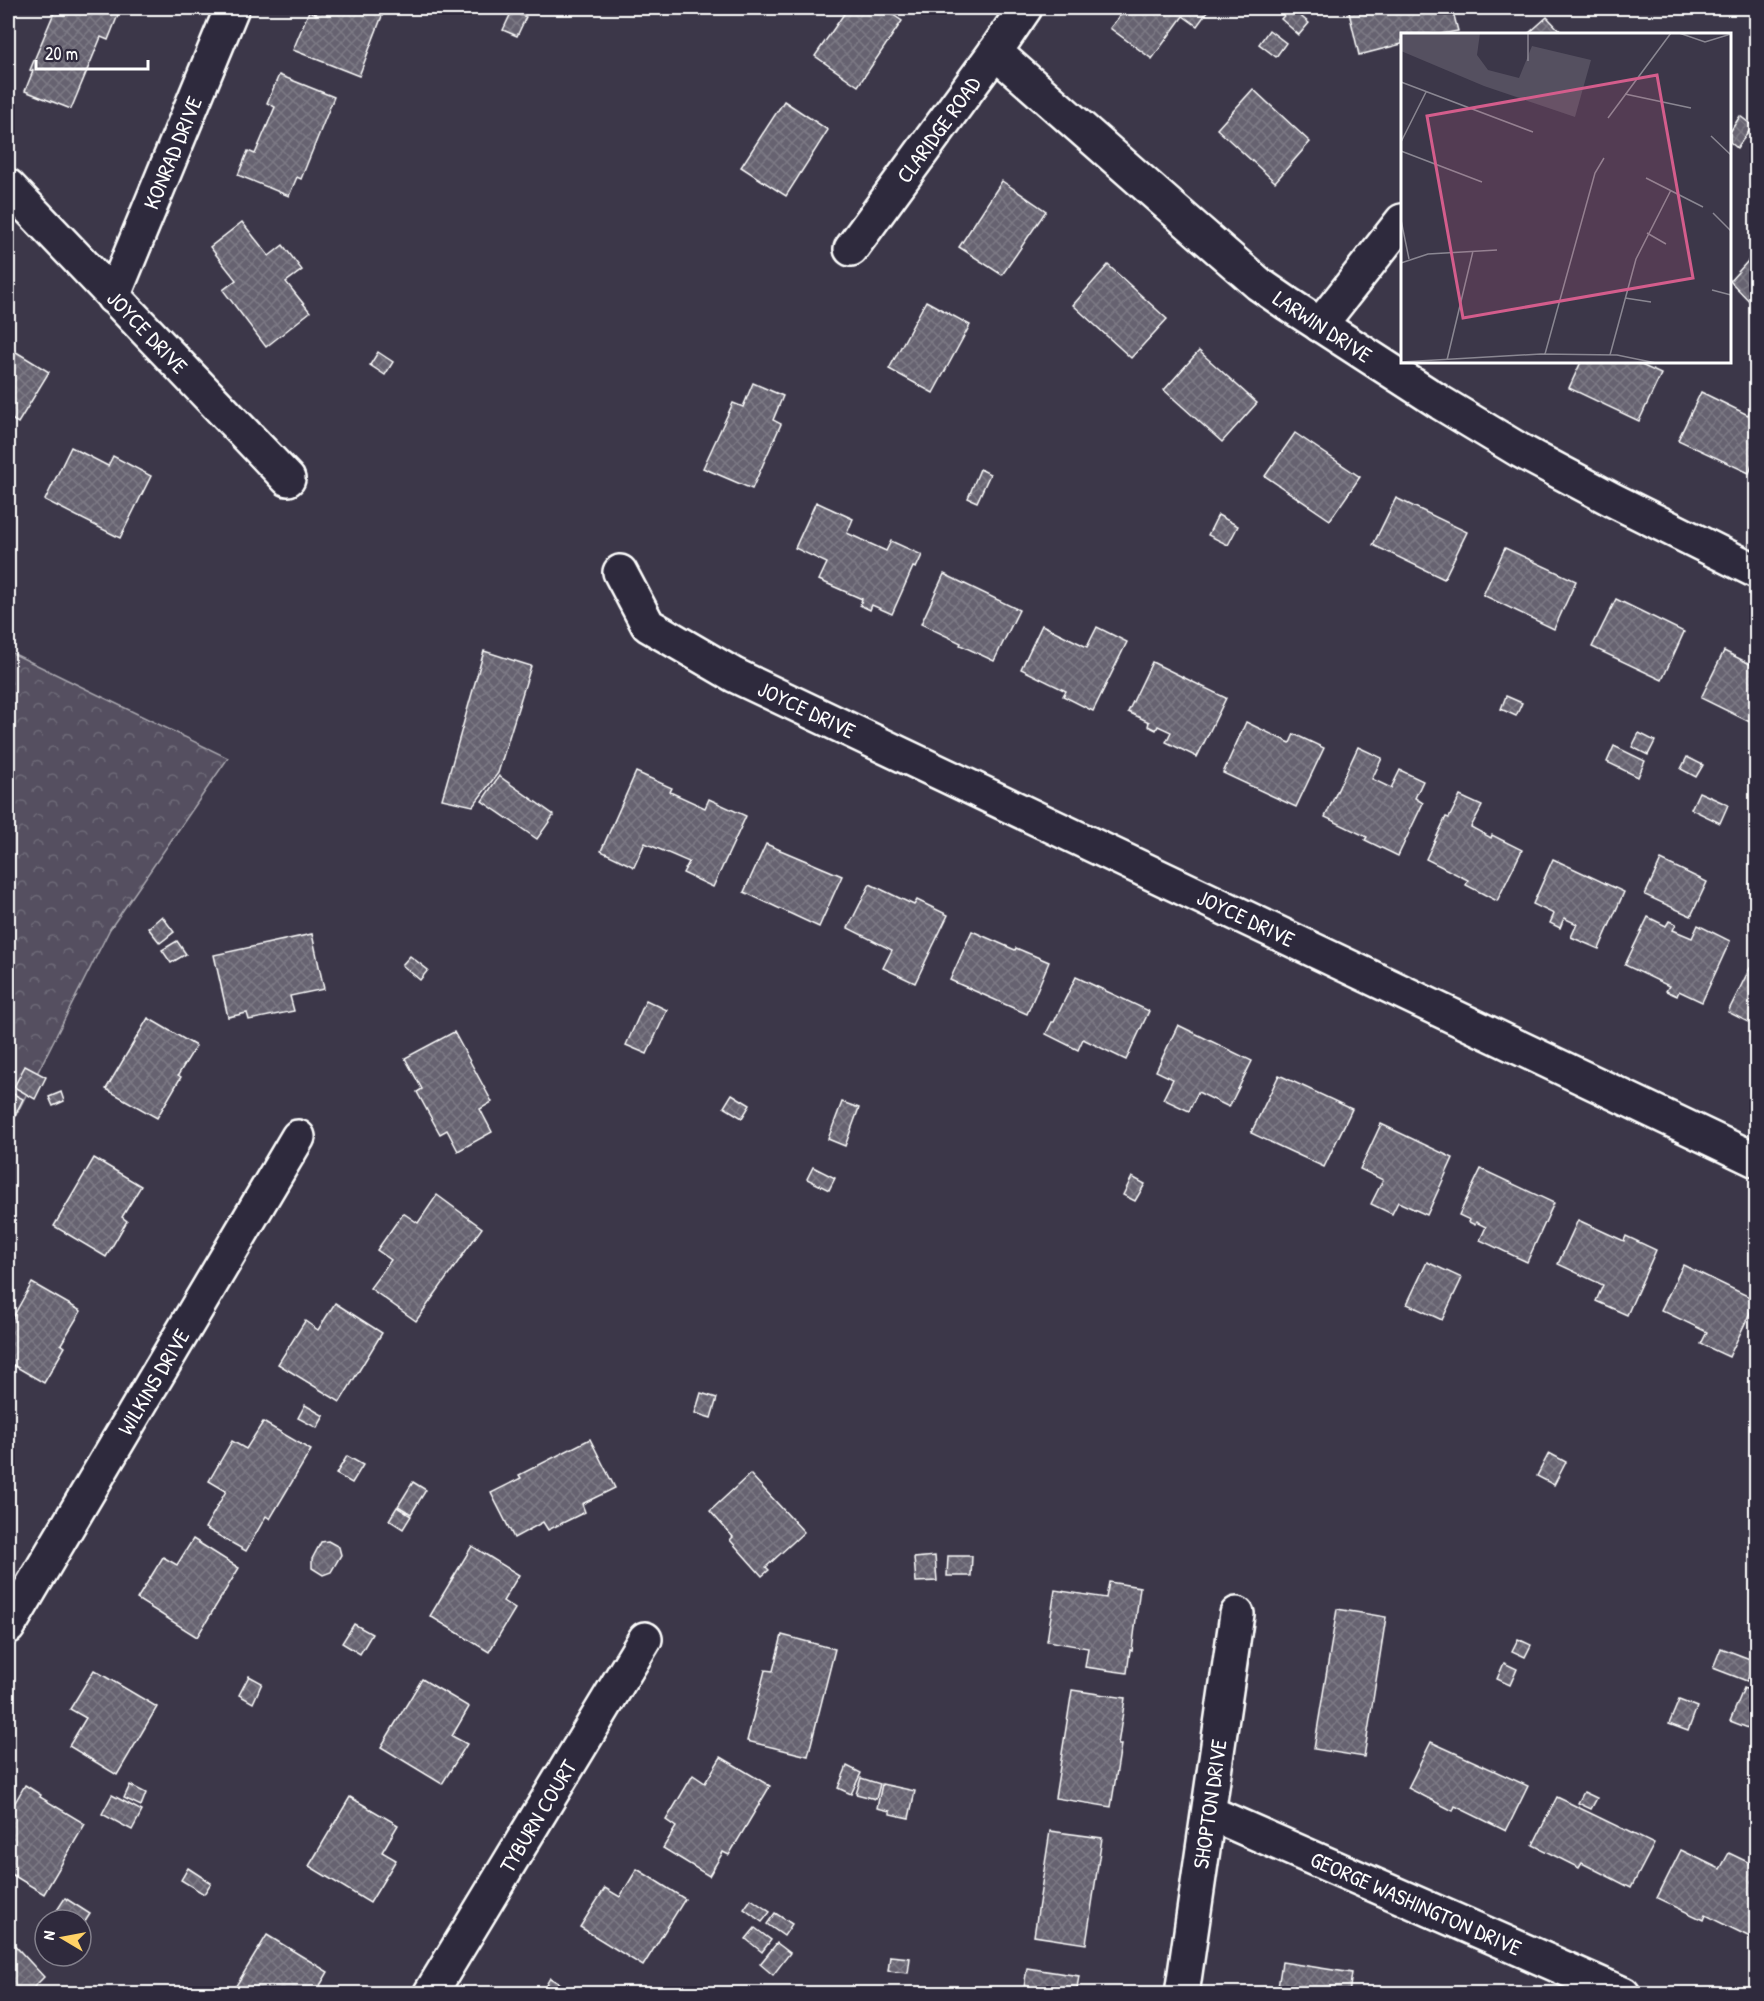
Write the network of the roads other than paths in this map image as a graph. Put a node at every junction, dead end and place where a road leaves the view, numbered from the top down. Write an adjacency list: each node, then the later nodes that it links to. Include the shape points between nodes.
1 (231, 8): 7 (street, KONRAD DRIVE)
2 (1025, 8): 3 (street, CLARIDGE ROAD)
3 (995, 52): 6 (street, CLARIDGE ROAD); 8 (street, LARWIN DRIVE, via 1259,284)
4 (8, 186): 7 (street, JOYCE DRIVE)
5 (1401, 222): 8 (street)
6 (851, 249)
7 (113, 297): 9 (street, JOYCE DRIVE)
8 (1320, 325): 10 (street, LARWIN DRIVE, via 1519,450)
9 (288, 479)
10 (1756, 571)
11 (620, 572): 13 (street, JOYCE DRIVE, via 648,625 734,675)
12 (298, 1137): 15 (street, WILKINS DRIVE)
13 (1756, 1160)
14 (1236, 1614): 17 (street, SHOPTON DRIVE)
15 (8, 1627)
16 (645, 1639): 18 (street, TYBURN COURT)
17 (1210, 1813): 19 (street, SHOPTON DRIVE); 20 (street, GEORGE WASHINGTON DRIVE)
18 (430, 1994)
19 (1182, 1994)
20 (1623, 1994)

